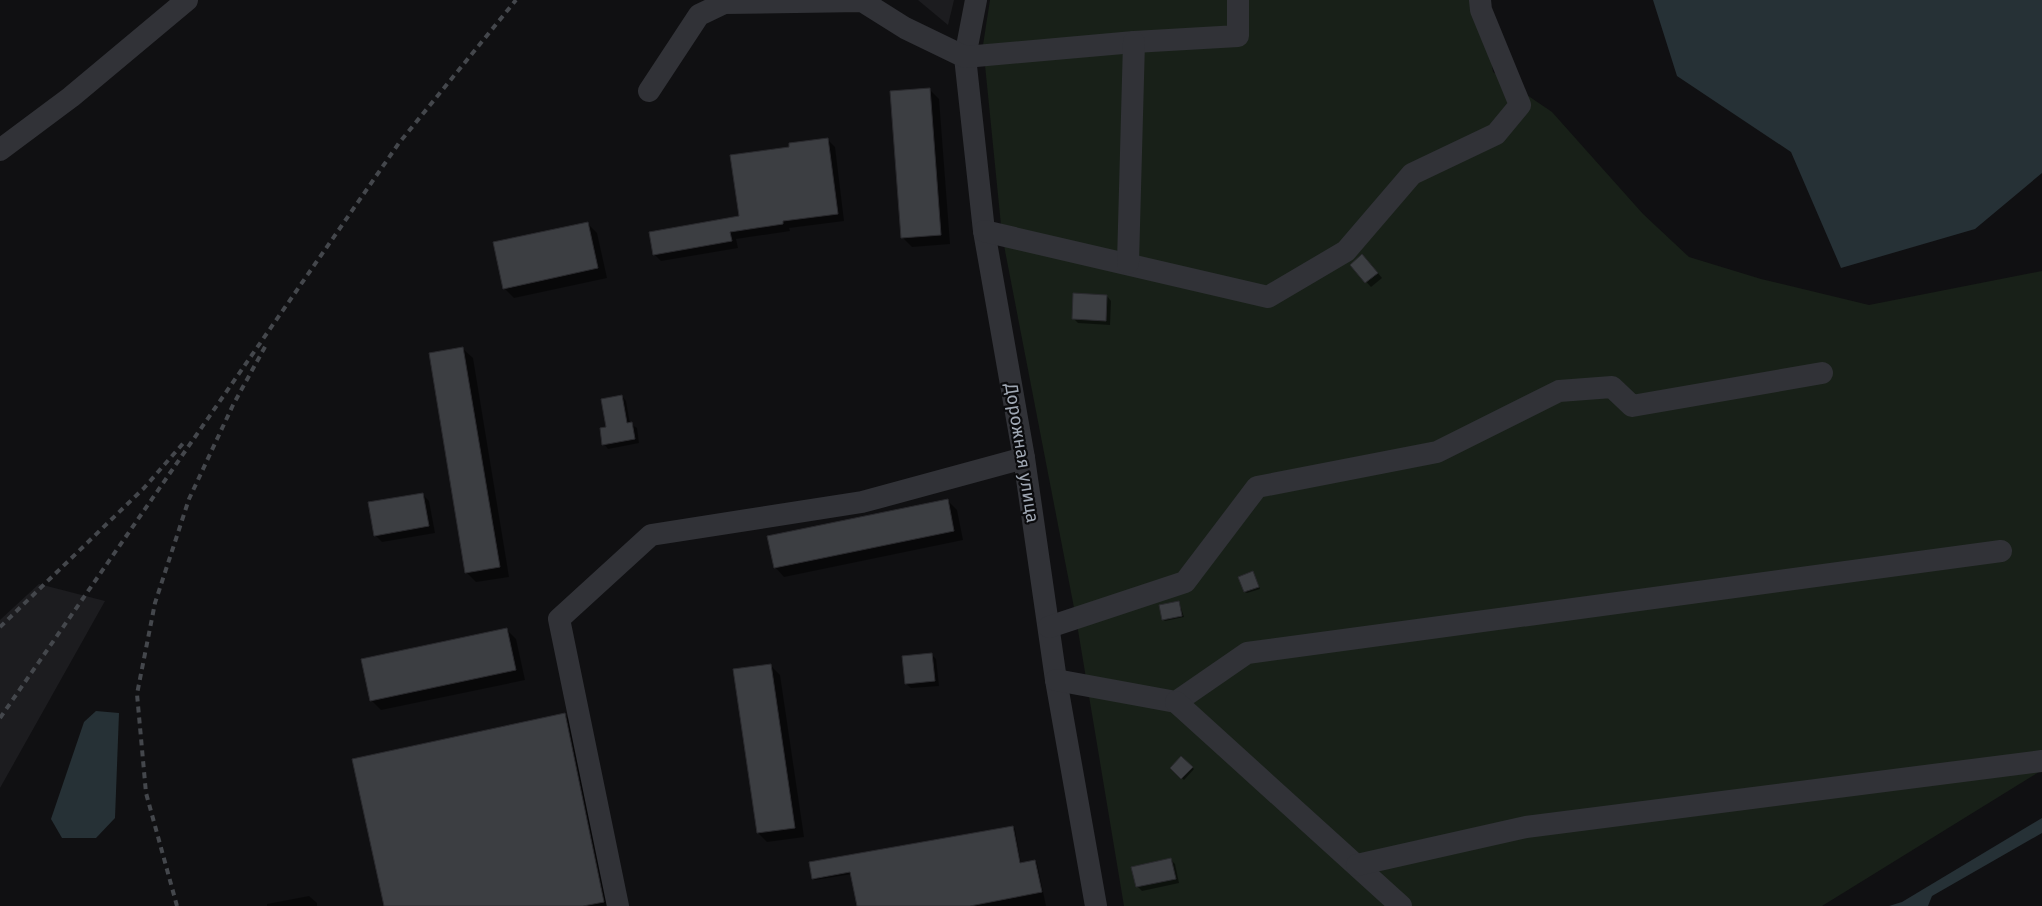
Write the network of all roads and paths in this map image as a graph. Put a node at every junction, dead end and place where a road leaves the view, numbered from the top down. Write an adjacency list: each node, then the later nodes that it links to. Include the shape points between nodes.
1 (188, 0): 8 (street)
2 (976, 0): 6 (street, Дорожная улица)
3 (1238, 0): 5 (street, via 1238,36)
4 (1480, 0): 10 (street, via 1481,10 1520,105 1496,134 1412,174 1346,251 1268,297)
5 (1134, 42): 6 (street); 10 (street)
6 (965, 57): 7 (street, via 904,28 862,1 724,3 699,14); 9 (street, Дорожная улица)
7 (649, 91)
8 (0, 150)
9 (984, 231): 10 (street); 12 (street, Дорожная улица)
10 (1128, 263)
11 (1822, 373): 14 (street, via 1632,406 1612,387 1559,391 1437,452 1257,487 1185,582)
12 (1024, 458): 14 (street, Дорожная улица); 19 (street, via 862,502 651,535 559,619)
13 (2001, 551): 16 (street, via 1247,653)
14 (1049, 627): 15 (street, Дорожная улица)
15 (1056, 680): 16 (street); 20 (street, Дорожная улица)
16 (1176, 702): 18 (street)
17 (2042, 760): 18 (street, via 1526,828)
18 (1357, 866): 21 (street)
19 (618, 906)
20 (1096, 906)
21 (1401, 906)

